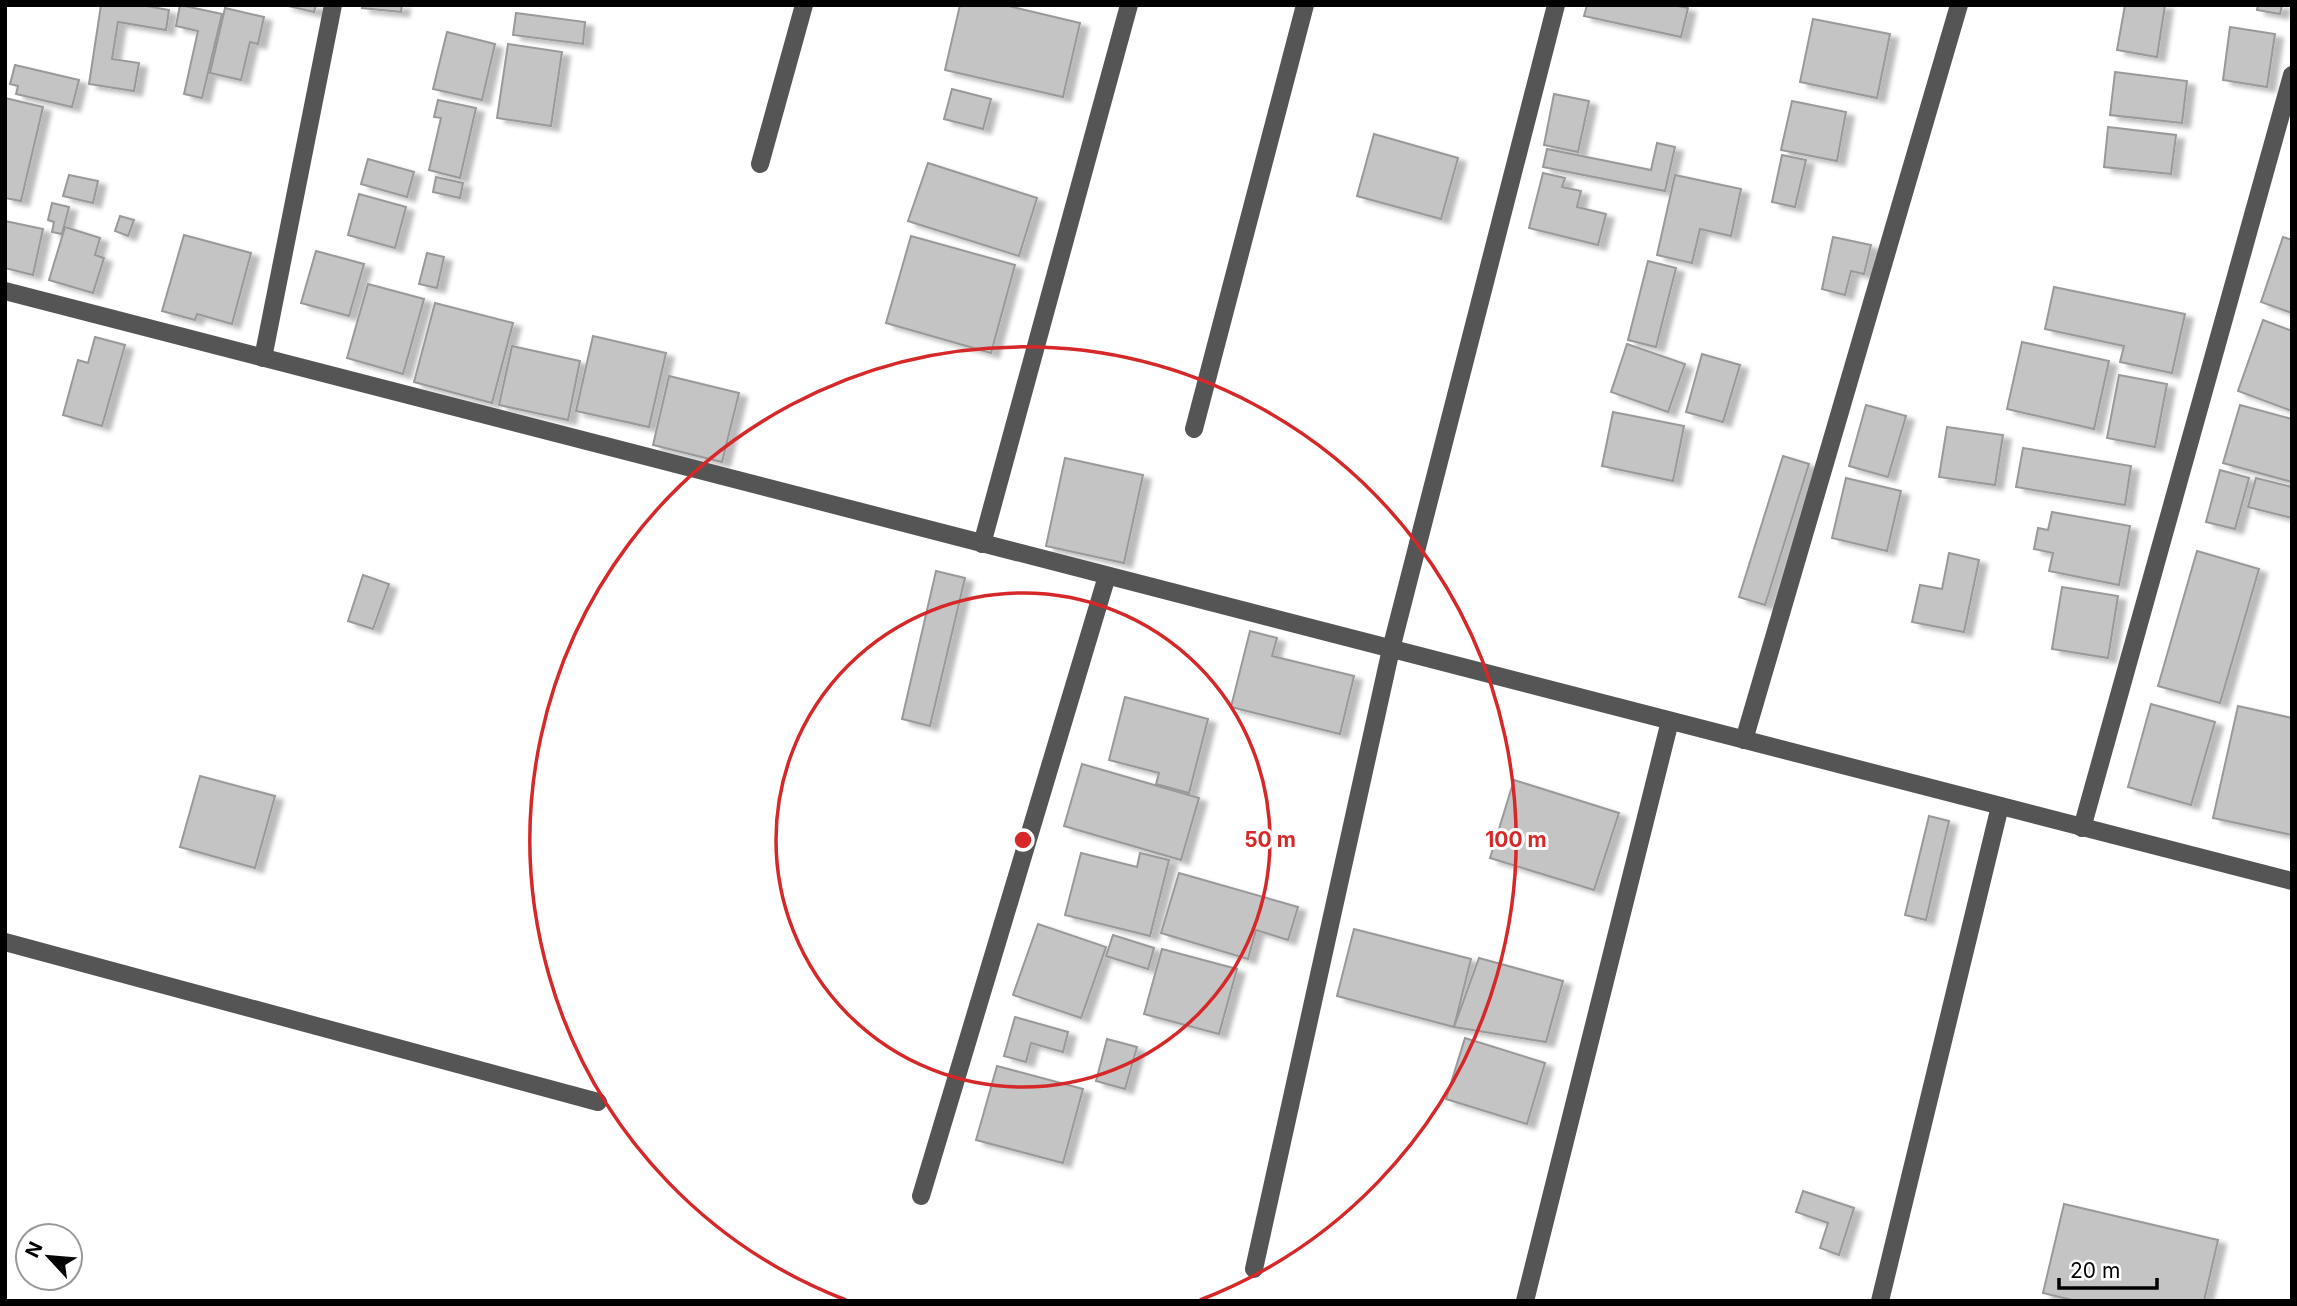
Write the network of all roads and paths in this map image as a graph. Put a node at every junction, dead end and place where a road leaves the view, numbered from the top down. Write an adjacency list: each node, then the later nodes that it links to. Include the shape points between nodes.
1 (333, 5): 10 (street)
2 (804, 5): 8 (street)
3 (1129, 5): 12 (street)
4 (1305, 5): 11 (street)
5 (1556, 5): 14 (street)
6 (1959, 5): 16 (street)
7 (2292, 75): 18 (street)
8 (760, 164)
9 (5, 292): 10 (street)
10 (263, 358): 12 (street)
11 (1194, 429)
12 (982, 544): 13 (street)
13 (1107, 576): 14 (street); 22 (street)
14 (1391, 649): 15 (street); 23 (street)
15 (1670, 721): 16 (street); 24 (street)
16 (1744, 740): 17 (street)
17 (2000, 806): 18 (street); 25 (street)
18 (2082, 828): 19 (street)
19 (2292, 881)
20 (5, 942): 21 (street)
21 (598, 1101)
22 (921, 1196)
23 (1254, 1269)
24 (1525, 1301)
25 (1880, 1301)

